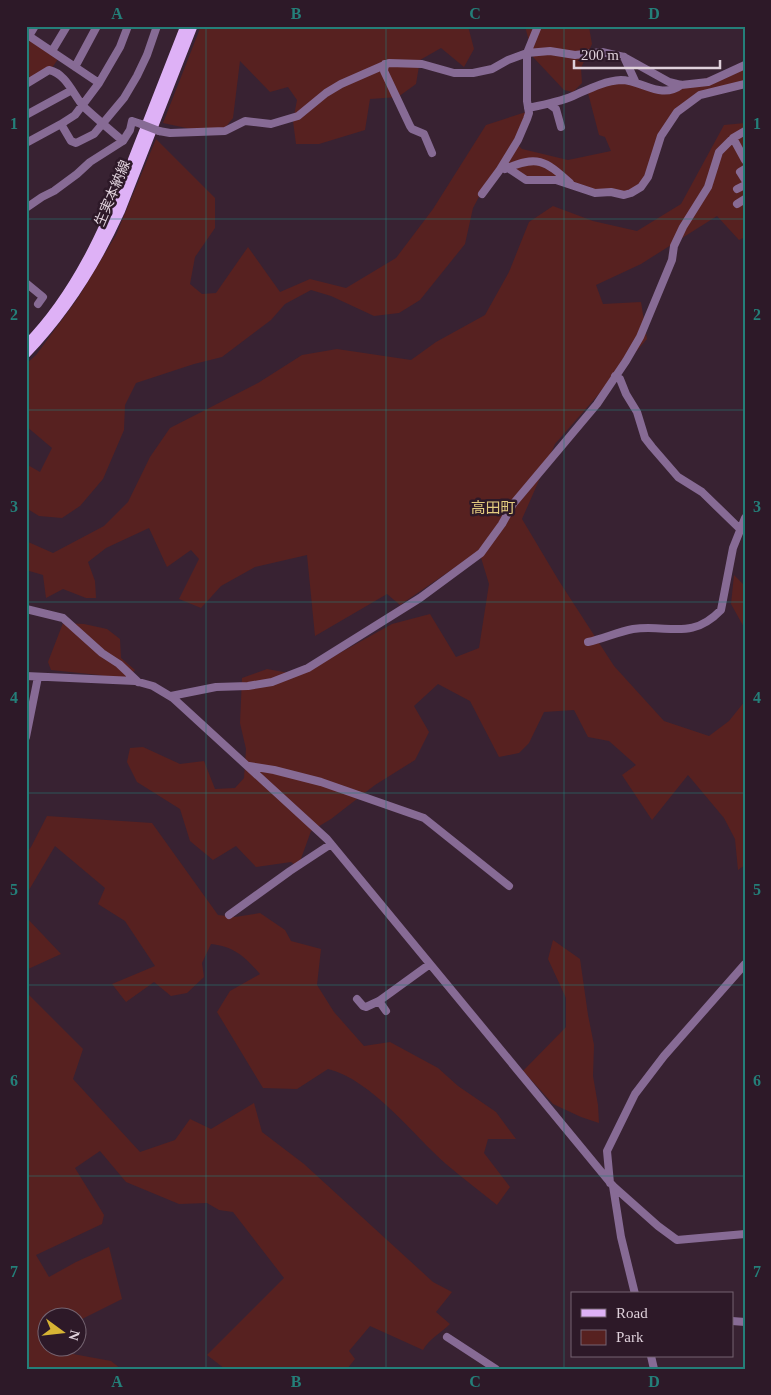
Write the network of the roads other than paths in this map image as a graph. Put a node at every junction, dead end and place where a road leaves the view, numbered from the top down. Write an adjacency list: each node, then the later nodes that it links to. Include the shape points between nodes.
1 (35, 26): 10 (street)
2 (67, 26): 11 (street)
3 (97, 26): 16 (street)
4 (128, 26): 18 (street)
5 (148, 26): 9 (street)
6 (185, 26): 49 (main road, 生実本納線, via 103,231 64,298)
7 (192, 26): 50 (main road, 生実本納線, via 106,243 67,307)
8 (538, 26): 12 (street)
9 (156, 28): 28 (street, via 137,76)
10 (28, 35): 11 (street)
11 (52, 51): 16 (street)
12 (527, 54): 13 (street, via 602,52); 14 (street, via 492,70 473,73 454,73 422,64); 25 (street)
13 (624, 57): 17 (street); 21 (street, via 669,82)
14 (385, 64): 32 (street, bridge, via 326,93 298,116 271,124 245,121 226,131 170,133 132,121); 34 (street, via 384,71 410,126 424,134)
15 (745, 65): 21 (street, via 708,82)
16 (75, 67): 18 (street)
17 (635, 81): 21 (street, via 660,90 676,89); 23 (street, via 611,81)
18 (99, 83): 24 (street)
19 (26, 84): 22 (street, via 50,70 64,79)
20 (745, 84): 41 (street, via 700,95 677,112 661,136 642,187 619,195 595,193)
21 (681, 85)
22 (72, 90): 24 (street); 26 (street)
23 (549, 104): 25 (street); 29 (street, via 556,109)
24 (82, 105): 27 (street, via 75,115); 28 (street)
25 (528, 108): 38 (street, via 524,128)
26 (26, 115)
27 (61, 124): 28 (street, via 71,141 76,143 94,134); 33 (street)
28 (103, 124): 32 (street)
29 (561, 127)
30 (745, 131): 31 (street)
31 (733, 138): 35 (street); 51 (street, via 719,152 708,187 674,246 672,260 640,337)
32 (123, 141): 46 (street)
33 (26, 144)
34 (432, 153)
35 (745, 160)
36 (508, 168): 38 (street); 41 (street, via 526,180 556,180); 41 (street, via 527,161 539,161)
37 (745, 169): 39 (street, via 740,172)
38 (499, 171): 43 (street)
39 (745, 180)
40 (745, 185): 42 (street)
41 (574, 186)
42 (737, 189)
43 (482, 194)
44 (745, 199): 45 (street)
45 (737, 204)
46 (26, 208)
47 (26, 283): 48 (street, via 43,296)
48 (38, 304)
49 (26, 345)
50 (26, 354)
51 (615, 376): 53 (street, via 620,379 637,412 645,438 652,447 678,477 702,492); 59 (street, via 598,404 520,495 481,553 420,598 292,675 272,682 216,687)
52 (745, 518): 53 (street)
53 (740, 529): 55 (street, via 721,610 715,617 693,628 644,628)
54 (26, 609): 58 (street, via 63,618)
55 (588, 642)
56 (26, 676): 57 (street)
57 (38, 677): 58 (street); 60 (street)
58 (138, 682): 59 (street)
59 (171, 696): 61 (street)
60 (26, 737)
61 (249, 766): 62 (street); 63 (street, via 321,782 424,818)
62 (331, 844): 64 (street); 65 (street)
63 (509, 886)
64 (229, 915)
65 (430, 964): 68 (street); 70 (street)
66 (745, 964): 70 (street, via 635,1094 608,1151)
67 (357, 999): 68 (street, via 366,1008)
68 (379, 1001): 69 (street)
69 (386, 1011)
70 (612, 1184): 71 (street, via 677,1240); 72 (street)
71 (745, 1234)
72 (635, 1292)
73 (447, 1337): 74 (street)
74 (496, 1369)

